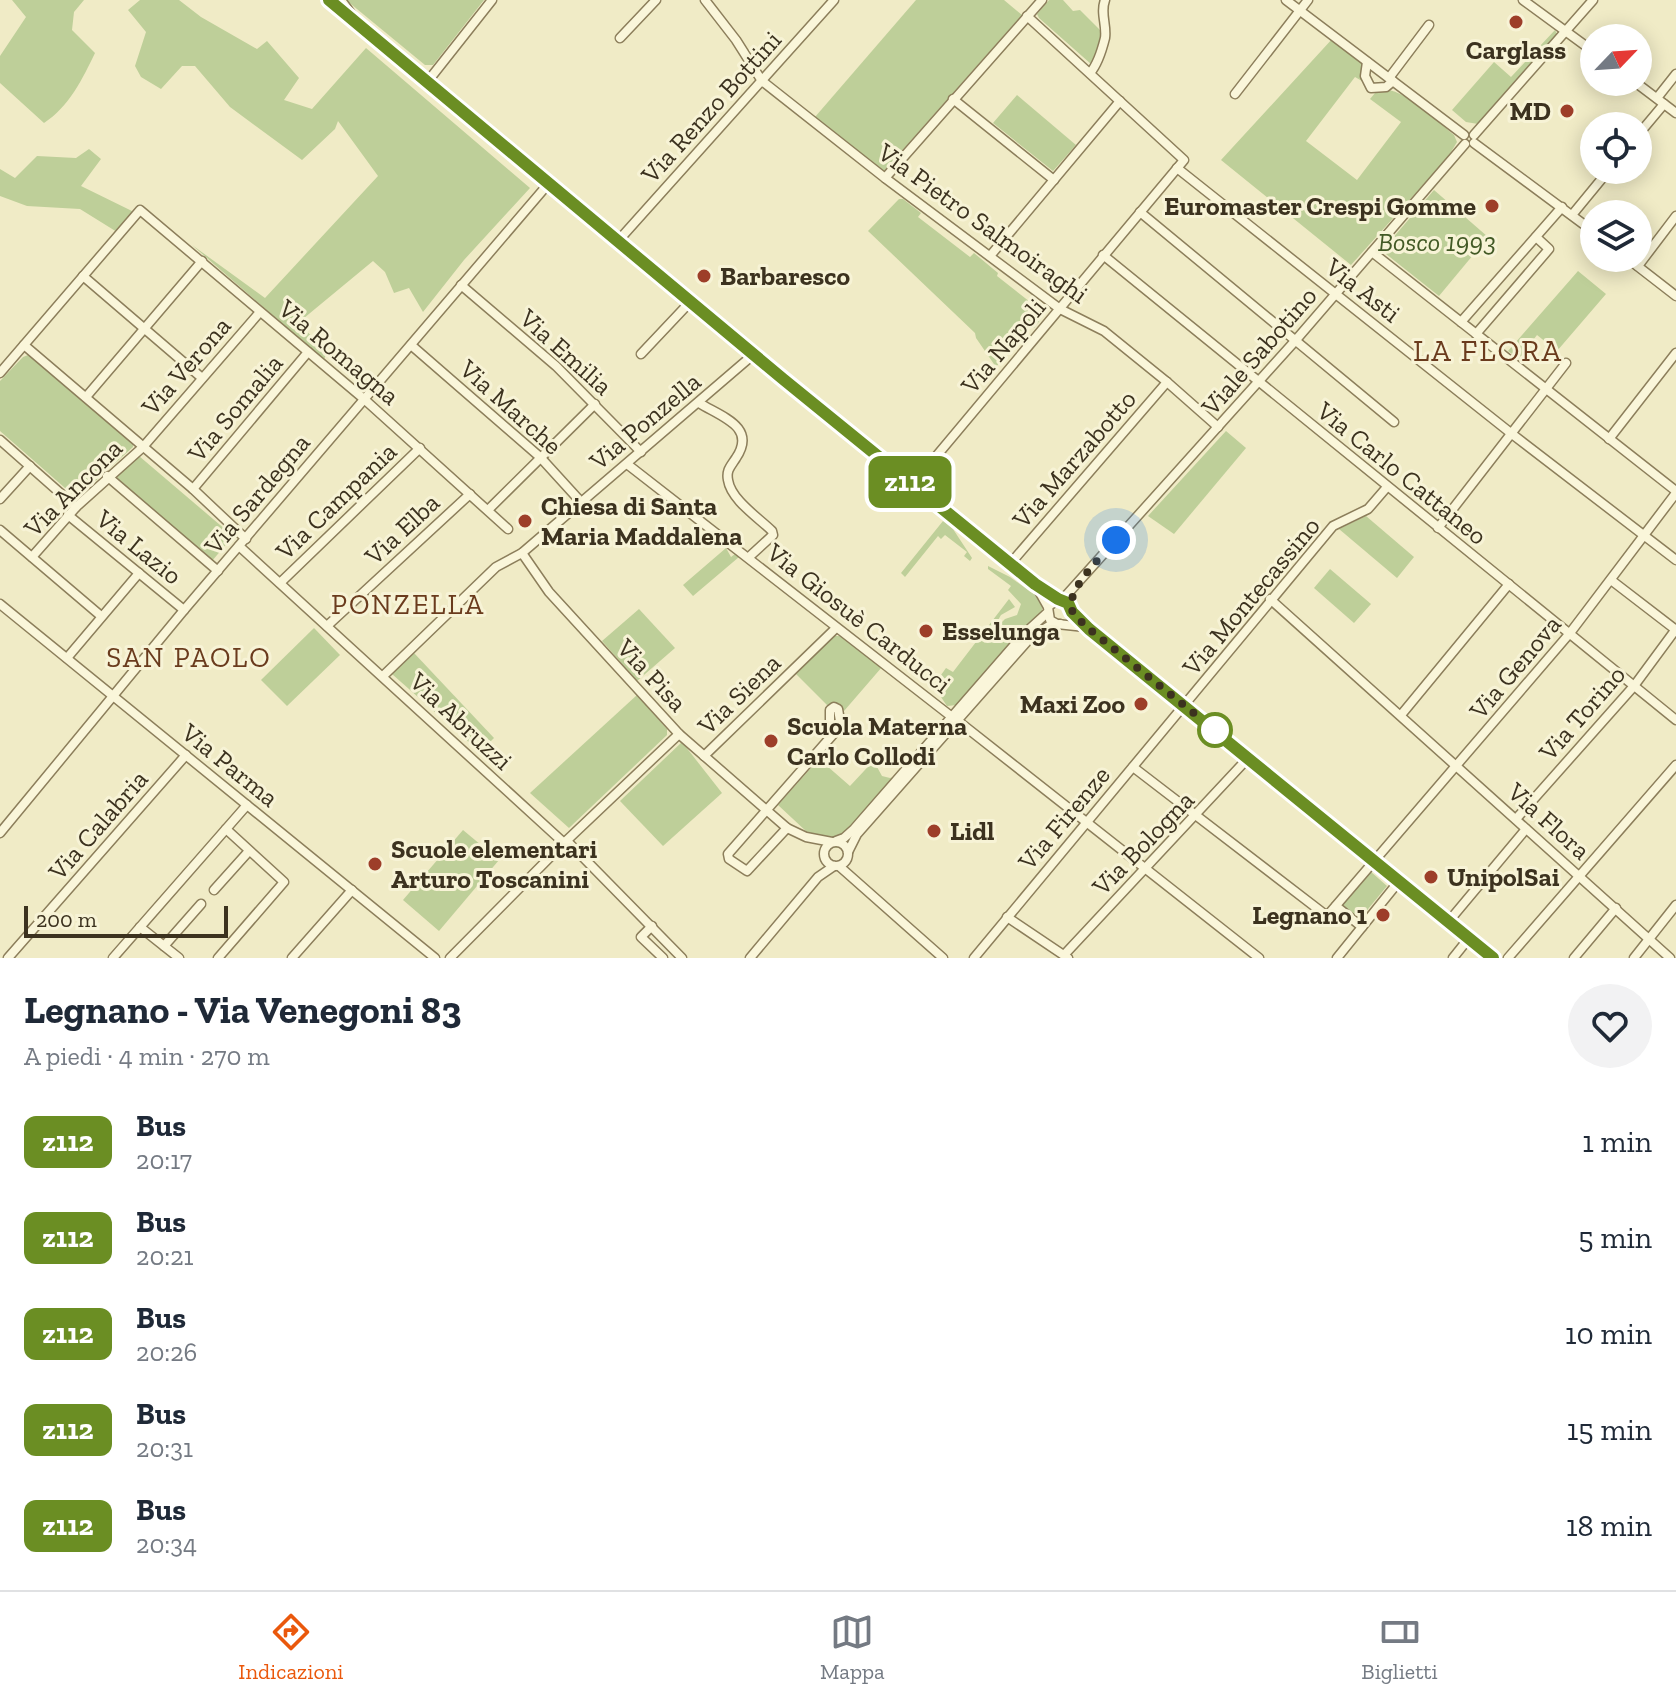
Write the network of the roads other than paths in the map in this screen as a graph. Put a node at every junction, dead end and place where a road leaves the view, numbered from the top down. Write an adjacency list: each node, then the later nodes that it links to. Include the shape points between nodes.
1 (329, 0): 15 (street)
2 (341, 0): 15 (street)
3 (492, 0): 24 (street)
4 (656, 0): 18 (street)
5 (705, 0): 25 (street, Via Pietro Salmoiraghi)
6 (834, 0): 25 (street, Via Renzo Bottini)
7 (1042, 0): 14 (street)
8 (1105, 0): 21 (street, via 1105,37)
9 (1286, 0): 13 (street)
10 (1308, 0): 13 (street)
11 (1523, 0): 17 (street)
12 (1593, 0): 17 (street, Viale Sabotino)
13 (1299, 10): 20 (street); 26 (street)
14 (1027, 16): 21 (street); 28 (street)
15 (357, 22): 24 (street)
16 (1429, 25): 23 (street)
17 (1566, 32): 19 (street); 33 (street, Viale Sabotino)
18 (620, 38)
19 (1580, 42)
20 (1367, 62): 23 (street); 23 (street, via 1365,76 1371,88 1386,87)
21 (1090, 73): 29 (street)
22 (1676, 74): 30 (street)
23 (1391, 80): 33 (street)
24 (428, 81): 37 (street)
25 (762, 81): 35 (street, Via Pietro Salmoiraghi); 45 (street, Via Renzo Bottini)
26 (1235, 94)
27 (1652, 95): 30 (street)
28 (953, 99): 35 (street); 36 (street)
29 (1120, 101): 34 (street, Via Napoli, via 1184,160); 36 (street)
30 (1660, 101): 31 (street); 32 (street)
31 (1652, 113)
32 (1676, 113)
33 (1469, 139): 39 (street); 47 (street, Viale Sabotino)
34 (1177, 168): 40 (street, Via Napoli); 56 (street, Via Asti)
35 (885, 178): 49 (street, Via Pietro Salmoiraghi)
36 (1054, 180): 49 (street)
37 (549, 183): 45 (street); 54 (street, Via Sardegna)
38 (1597, 184): 41 (street)
39 (1562, 207): 41 (street); 44 (street)
40 (1140, 212): 48 (street, Via Napoli); 64 (street)
41 (1572, 215): 43 (street)
42 (1676, 216): 46 (street)
43 (1580, 221)
44 (1536, 237): 52 (street); 55 (street, via 1549,249)
45 (618, 241): 58 (street)
46 (1652, 248)
47 (1372, 252): 56 (street, Viale Sabotino); 61 (street)
48 (1103, 255): 59 (street, Via Napoli); 74 (street, Via Carlo Cattaneo)
49 (990, 256): 59 (street, Via Pietro Salmoiraghi)
50 (202, 261): 53 (street, Via Romagna, via 140,210); 60 (street, Via Romagna); 62 (street)
51 (1646, 272): 57 (street)
52 (1502, 275): 55 (street); 61 (street)
53 (83, 276): 62 (street); 65 (street)
54 (461, 285): 66 (street, Via Sardegna); 80 (street, Via Emilia)
55 (1516, 287): 63 (street)
56 (1335, 294): 64 (street, Viale Sabotino); 83 (street, Via Asti)
57 (1676, 296)
58 (691, 301): 69 (street); 70 (street)
59 (1060, 309): 75 (street, Via Pietro Salmoiraghi, via 1104,331); 93 (street, Via Napoli)
60 (260, 312): 67 (street, Via Romagna); 73 (street, Via Verona)
61 (1461, 322): 63 (street)
62 (144, 329): 73 (street); 77 (street)
63 (1476, 334): 76 (street)
64 (1295, 341): 74 (street, Viale Sabotino); 81 (street)
65 (24, 345): 72 (street); 77 (street)
66 (411, 345): 78 (street, Via Sardegna); 89 (street, Via Marche)
67 (308, 352): 78 (street, Via Romagna); 95 (street, Via Somalia)
68 (1676, 353): 84 (street)
69 (641, 354)
70 (754, 354): 79 (street, Via Ponzella); 93 (street)
71 (1566, 363): 76 (street)
72 (0, 373)
73 (202, 378): 86 (street, Via Verona)
74 (1258, 381): 82 (street, Viale Sabotino); 94 (street, Via Carlo Cattaneo)
75 (1167, 382): 82 (street, Via Pietro Salmoiraghi); 113 (street, Via Marzabotto)
76 (1545, 389): 83 (street); 84 (street)
77 (86, 397): 86 (street)
78 (362, 397): 87 (street, Via Romagna); 107 (street, Via Sardegna)
79 (699, 403): 88 (street, Via Ponzella); 111 (street, via 740,429 745,438 728,469 728,482 773,535)
80 (595, 404): 88 (street, Via Emilia); 89 (street)
81 (1394, 422)
82 (1218, 427): 117 (street, Viale Sabotino)
83 (1512, 434): 103 (street); 106 (street, Via Asti)
84 (1609, 439): 96 (street)
85 (0, 440): 91 (street)
86 (143, 447): 92 (street, Via Ancona); 95 (street)
87 (420, 448): 97 (street, Via Romagna); 118 (street, Via Campania)
88 (641, 452): 90 (street, Via Ponzella)
89 (540, 457): 99 (street, Via Marche); 101 (street)
90 (627, 464): 99 (street, Via Ponzella); 111 (street, Via Giosuè Carducci)
91 (30, 466): 98 (street); 100 (street)
92 (107, 476): 100 (street, Via Ancona); 114 (street)
93 (913, 484): 113 (street)
94 (1387, 487): 103 (street, Via Carlo Cattaneo); 121 (street, Via Montecassino, via 1368,509 1333,526)
95 (193, 489): 107 (street)
96 (1676, 492): 106 (street, Via Genova)
97 (470, 494): 101 (street, Via Romagna); 129 (street, Via Elba)
98 (0, 499)
99 (581, 502): 109 (street, Via Ponzella)
100 (76, 507): 102 (street, Via Ancona)
101 (488, 510): 104 (street, Via Romagna)
102 (68, 515): 110 (street, Via Ancona); 115 (street, Via Lazio)
103 (1438, 528): 120 (street, Via Carlo Cattaneo)
104 (508, 529)
105 (0, 530): 110 (street)
106 (1644, 535): 112 (street, Via Asti); 116 (street, Via Genova)
107 (246, 539): 108 (street, Via Sardegna)
108 (239, 546): 114 (street, Via Sardegna); 118 (street, Via Abruzzi)
109 (522, 553): 135 (street, Via Ponzella, via 496,567); 142 (street, Via Pisa, via 549,592)
110 (32, 557): 127 (street)
111 (749, 557): 130 (street, Via Giosuè Carducci)
112 (1676, 560)
113 (1010, 564): 119 (street)
114 (218, 571): 125 (street, Via Sardegna)
115 (139, 573): 125 (street, Via Lazio); 127 (street)
116 (1611, 580): 132 (street); 133 (street, Via Genova)
117 (1079, 581): 122 (street, Viale Sabotino); 124 (street, Viale Sabotino)
118 (280, 583): 129 (street, Via Abruzzi)
119 (1035, 584): 122 (street); 126 (street)
120 (1509, 584): 133 (street, Via Carlo Cattaneo); 139 (street)
121 (1270, 599): 138 (street, Via Montecassino); 139 (street, Via Flora)
122 (1060, 600): 124 (street); 126 (street)
123 (0, 604): 134 (street, Via Parma)
124 (1071, 609): 128 (street, via 1070,619); 131 (street)
125 (184, 610): 137 (street, Via Sardegna)
126 (1048, 610): 128 (street, via 1050,620); 140 (street)
127 (101, 616): 134 (street)
128 (1062, 624): 131 (street); 140 (street, via 1031,637)
129 (327, 626): 135 (street, Via Abruzzi)
130 (836, 628): 140 (street, Via Giosuè Carducci); 145 (street, Via Siena)
131 (1089, 629): 138 (street)
132 (1676, 630): 136 (street, Via Torino)
133 (1570, 633): 136 (street, Via Carlo Cattaneo); 148 (street, Via Genova)
134 (67, 658): 137 (street, Via Parma)
135 (383, 676): 161 (street, Via Abruzzi)
136 (1634, 686): 141 (street, Via Carlo Cattaneo); 153 (street, Via Torino)
137 (112, 695): 144 (street, Via Parma); 158 (street, Via Sardegna)
138 (1185, 705): 146 (street); 149 (street, Via Firenze)
139 (1401, 715): 148 (street, Via Flora)
140 (955, 719): 154 (street, Via Giosuè Carducci); 160 (street, via 854,829); 163 (street, via 857,834)
141 (1676, 720)
142 (679, 734): 145 (street, Via Pisa); 161 (street)
143 (830, 737): 151 (street)
144 (186, 755): 150 (street, Via Parma); 187 (street, Via Calabria)
145 (704, 756): 151 (street, Via Pisa)
146 (1249, 757): 152 (street, Via Bologna); 165 (street)
147 (1676, 765): 168 (street)
148 (1457, 766): 153 (street, Via Flora); 165 (street, Via Genova)
149 (1133, 767): 152 (street); 154 (street, Via Firenze)
150 (247, 805): 156 (street); 173 (street, Via Parma)
151 (767, 810): 155 (street, Via Pisa); 155 (street, via 729,859 747,871)
152 (1196, 817): 167 (street, Via Bologna); 176 (street, Via Genova, via 1327,916)
153 (1516, 819): 157 (street, Via Flora)
154 (1085, 822): 167 (street, Via Giosuè Carducci); 178 (street, Via Firenze)
155 (787, 828): 159 (street, Via Pisa)
156 (226, 829): 162 (street); 181 (street)
157 (1526, 829): 168 (street, Via Flora); 179 (street)
158 (0, 833)
159 (806, 837): 160 (street, Via Pisa); 164 (street, Via Pisa)
160 (834, 841): 163 (street, via 846,846); 164 (street)
161 (564, 843): 180 (street, Via Abruzzi); 193 (street)
162 (249, 851): 172 (street); 190 (street, via 284,882)
163 (848, 855): 166 (street); 171 (street)
164 (824, 857): 166 (street); 169 (street)
165 (1375, 860): 170 (street); 176 (street, Via Genova)
166 (836, 866): 169 (street); 171 (street)
167 (1145, 868): 186 (street, Via Bologna); 199 (street, Via Giosuè Carducci)
168 (1579, 874): 177 (street, Via Flora); 203 (street)
169 (818, 877): 196 (street)
170 (1400, 880): 179 (street); 182 (street)
171 (858, 885): 197 (street)
172 (214, 890)
173 (352, 890): 191 (street); 192 (street, Via Parma)
174 (201, 904): 185 (street)
175 (1676, 905): 184 (street)
176 (1336, 906): 182 (street)
177 (1616, 908): 184 (street, Via Flora); 204 (street)
178 (1007, 917): 186 (street); 198 (street, Via Firenze)
179 (1449, 921): 183 (street)
180 (652, 926): 194 (street, via 641,937); 195 (street, Via Abruzzi)
181 (140, 927): 185 (street); 188 (street)
182 (1362, 927): 200 (street)
183 (1469, 938): 201 (street); 202 (street)
184 (1650, 939): 205 (street); 206 (street, Via Flora)
185 (164, 946): 189 (street)
186 (1066, 957)
187 (8, 958)
188 (113, 958)
189 (179, 958)
190 (218, 958)
191 (292, 958)
192 (435, 958)
193 (450, 958)
194 (663, 958)
195 (682, 958)
196 (750, 958)
197 (943, 958)
198 (974, 958)
199 (1259, 958)
200 (1337, 958)
201 (1453, 958)
202 (1493, 958)
203 (1508, 958)
204 (1574, 958)
205 (1634, 958)
206 (1670, 958)

